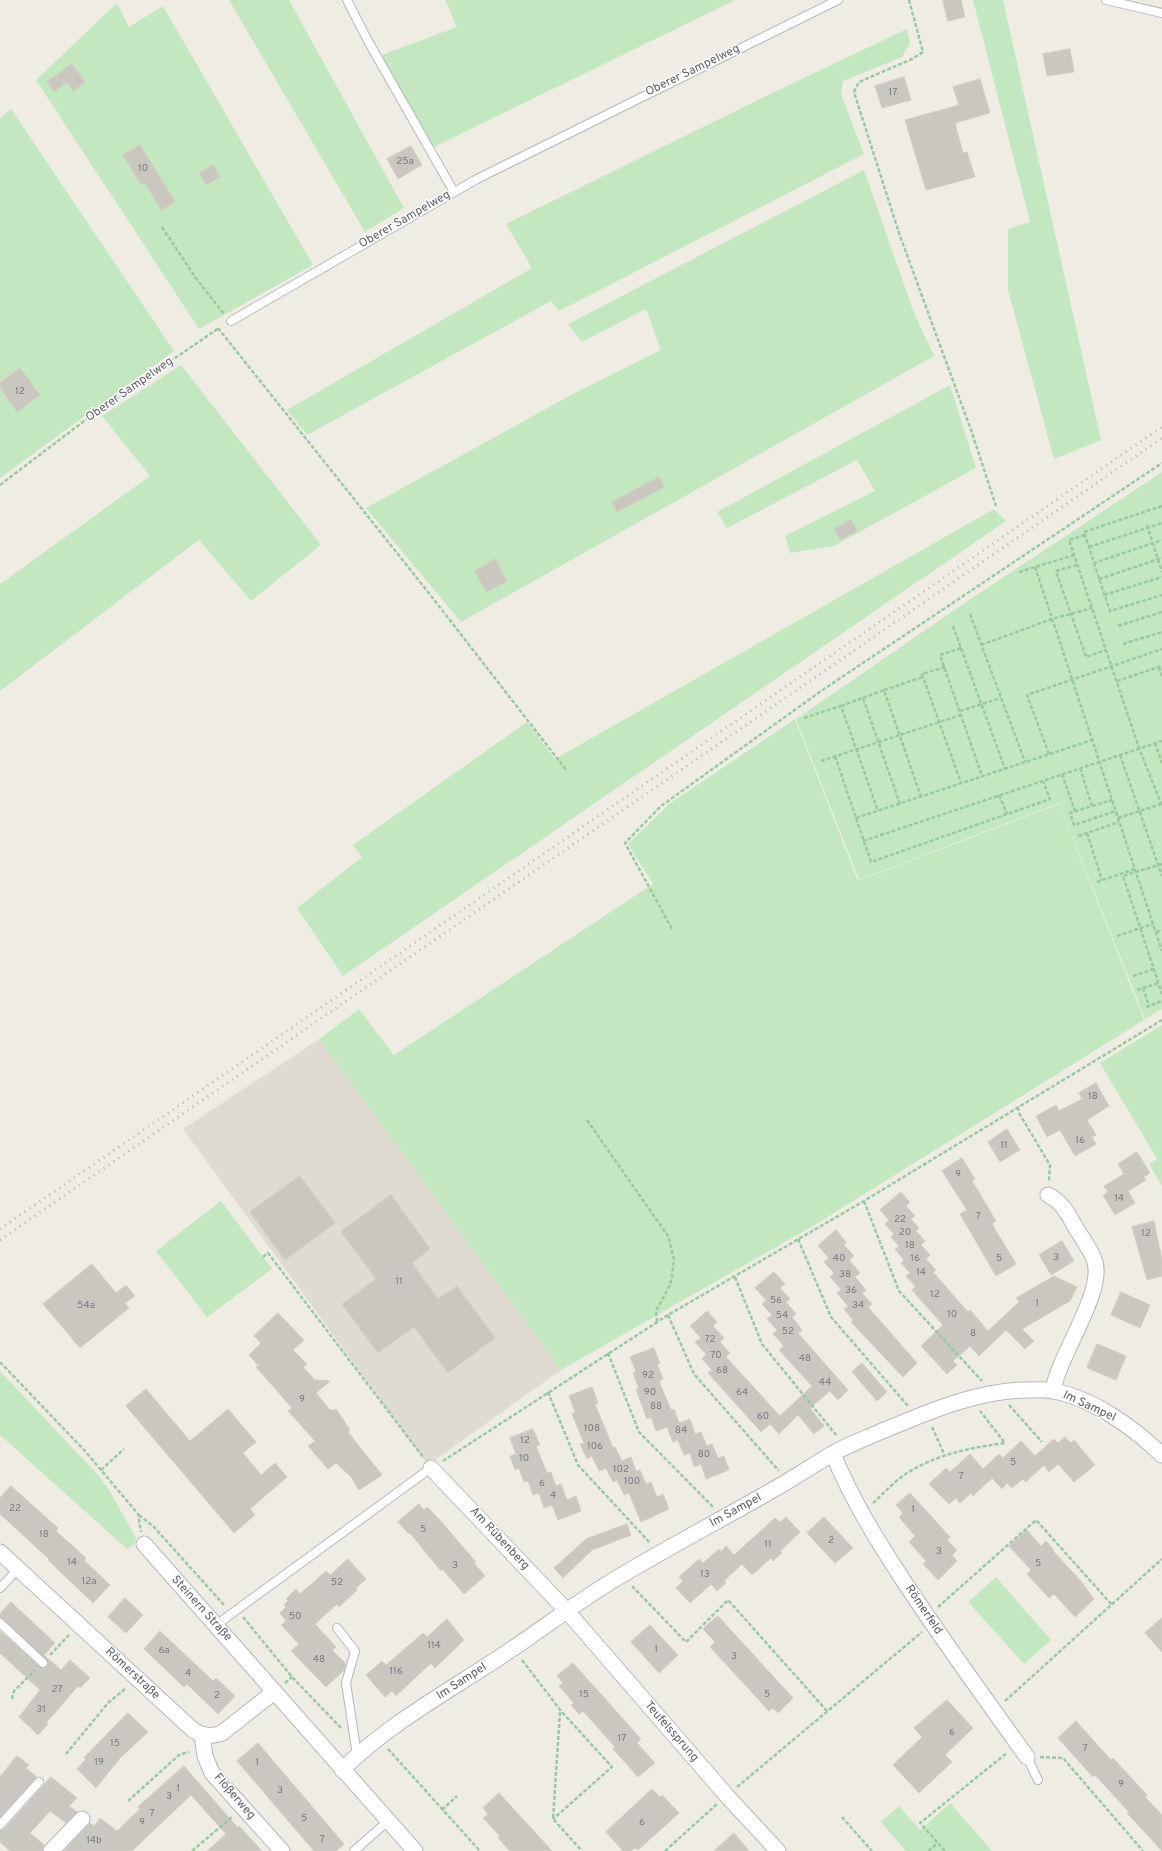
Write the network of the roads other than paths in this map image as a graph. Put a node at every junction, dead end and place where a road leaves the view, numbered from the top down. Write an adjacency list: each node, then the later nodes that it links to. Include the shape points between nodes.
1 (347, 0): 6 (lane)
2 (838, 0): 6 (lane, Oberer Sampelweg)
3 (1106, 0): 4 (lane)
4 (1129, 3): 5 (lane)
5 (1162, 13)
6 (454, 192): 7 (lane, Oberer Sampelweg)
7 (231, 321)
8 (1048, 1195): 9 (street, via 1064,1208 1094,1259 1097,1274 1094,1289 1058,1372)
9 (1053, 1391): 10 (street, Im Sampel, via 1023,1390 971,1399 920,1416); 11 (street, Im Sampel, via 1109,1413 1140,1434)
10 (832, 1454): 17 (street, Im Sampel, via 788,1482 621,1575); 25 (street, Römerfeld, via 846,1486 881,1547 929,1620)
11 (1162, 1455)
12 (432, 1468): 17 (street, Am Rübenberg); 19 (lane)
13 (144, 1544): 19 (street, Steinern Straße)
14 (0, 1552): 15 (street, Römerstraße)
15 (18, 1569): 16 (lane); 23 (street, Römerstraße)
16 (0, 1588)
17 (566, 1610): 24 (street, Im Sampel); 36 (street, Teufelssprung, via 726,1796)
18 (0, 1622): 21 (lane)
19 (216, 1625): 22 (street, Steinern Straße)
20 (337, 1628): 24 (lane, via 355,1651 346,1682)
21 (43, 1663)
22 (274, 1692): 23 (street, via 222,1733); 26 (street, Steinern Straße)
23 (202, 1741): 33 (street, Flößerweg, via 212,1773)
24 (357, 1755): 26 (street, Im Sampel)
25 (1028, 1757): 27 (lane)
26 (342, 1770): 30 (street, Steinern Straße)
27 (1038, 1780)
28 (39, 1782): 31 (lane)
29 (82, 1819): 32 (street)
30 (388, 1821): 34 (lane); 35 (street, Steinern Straße)
31 (0, 1825)
32 (51, 1851)
33 (282, 1851)
34 (354, 1851)
35 (415, 1851)
36 (778, 1851)

